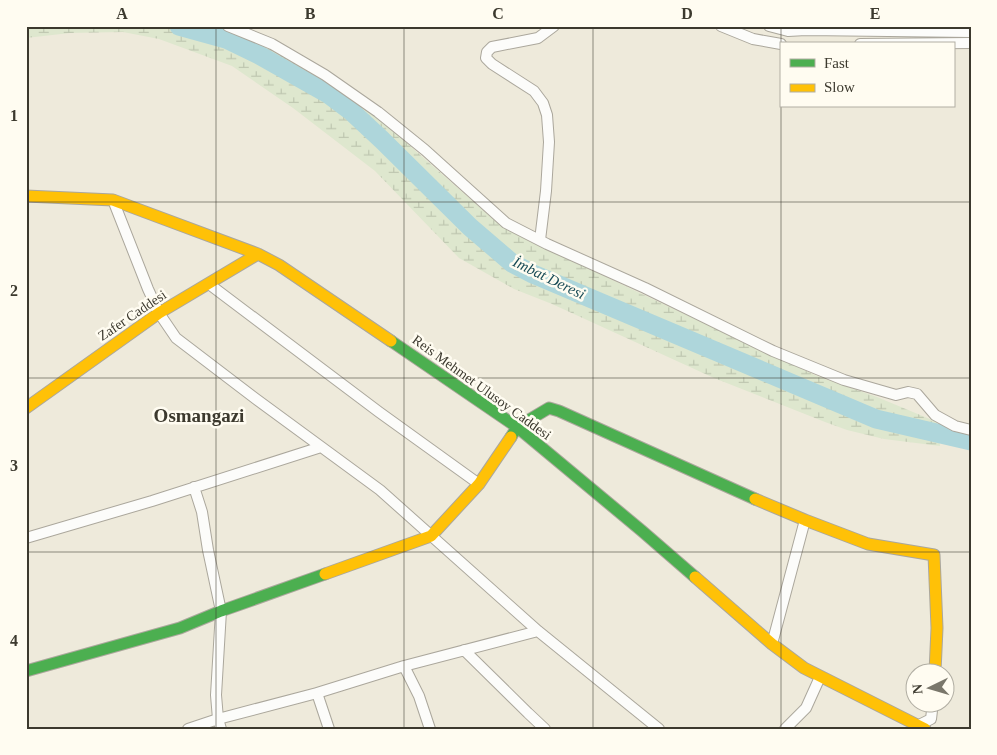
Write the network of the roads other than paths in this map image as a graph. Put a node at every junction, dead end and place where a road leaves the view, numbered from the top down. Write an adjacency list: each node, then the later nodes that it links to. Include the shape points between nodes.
1 (228, 26): 14 (street, via 272,44 325,75 425,150 506,223)
2 (554, 26): 14 (street, via 538,38 492,47 486,58 534,91 547,115 549,142)
3 (721, 26): 11 (street, via 753,39)
4 (769, 26): 5 (street, via 788,31)
5 (806, 28): 6 (street)
6 (896, 29): 7 (street)
7 (937, 29): 8 (street)
8 (971, 32)
9 (954, 43): 10 (street)
10 (971, 43)
11 (780, 44)
12 (26, 196): 13 (street, Reis Mehmet Ulusoy Caddesi)
13 (113, 200): 15 (street, Reis Mehmet Ulusoy Caddesi); 17 (street)
14 (540, 240): 20 (street, via 773,351 844,380 896,395 917,394 935,415)
15 (258, 254): 16 (street, Zafer Caddesi); 19 (street, Reis Mehmet Ulusoy Caddesi, via 302,280)
16 (209, 284): 17 (street, Zafer Caddesi); 22 (street)
17 (159, 313): 18 (street, Zafer Caddesi); 21 (street, via 176,338)
18 (26, 408)
19 (517, 427): 22 (street); 24 (street, via 549,408); 29 (street, Reis Mehmet Ulusoy Caddesi)
20 (971, 430)
21 (321, 447): 23 (street); 25 (street, via 380,490)
22 (479, 484): 25 (street)
23 (194, 487): 26 (street); 27 (street)
24 (806, 520): 29 (street); 31 (street, via 868,544 934,555)
25 (431, 536): 27 (street); 28 (street)
26 (26, 538)
27 (221, 611): 33 (street, via 180,628); 37 (street, via 216,695)
28 (538, 630): 30 (street); 43 (street)
29 (772, 644): 34 (street, Reis Mehmet Ulusoy Caddesi)
30 (464, 650): 32 (street); 42 (street)
31 (936, 662)
32 (404, 666): 35 (street); 41 (street)
33 (26, 671)
34 (820, 677): 38 (street, Reis Mehmet Ulusoy Caddesi); 44 (street, via 806,708)
35 (317, 693): 37 (street); 40 (street)
36 (932, 712): 38 (street, via 931,719)
37 (219, 724): 39 (street)
38 (922, 727)
39 (188, 729)
40 (329, 729)
41 (430, 729)
42 (545, 729)
43 (659, 729)
44 (786, 729)

